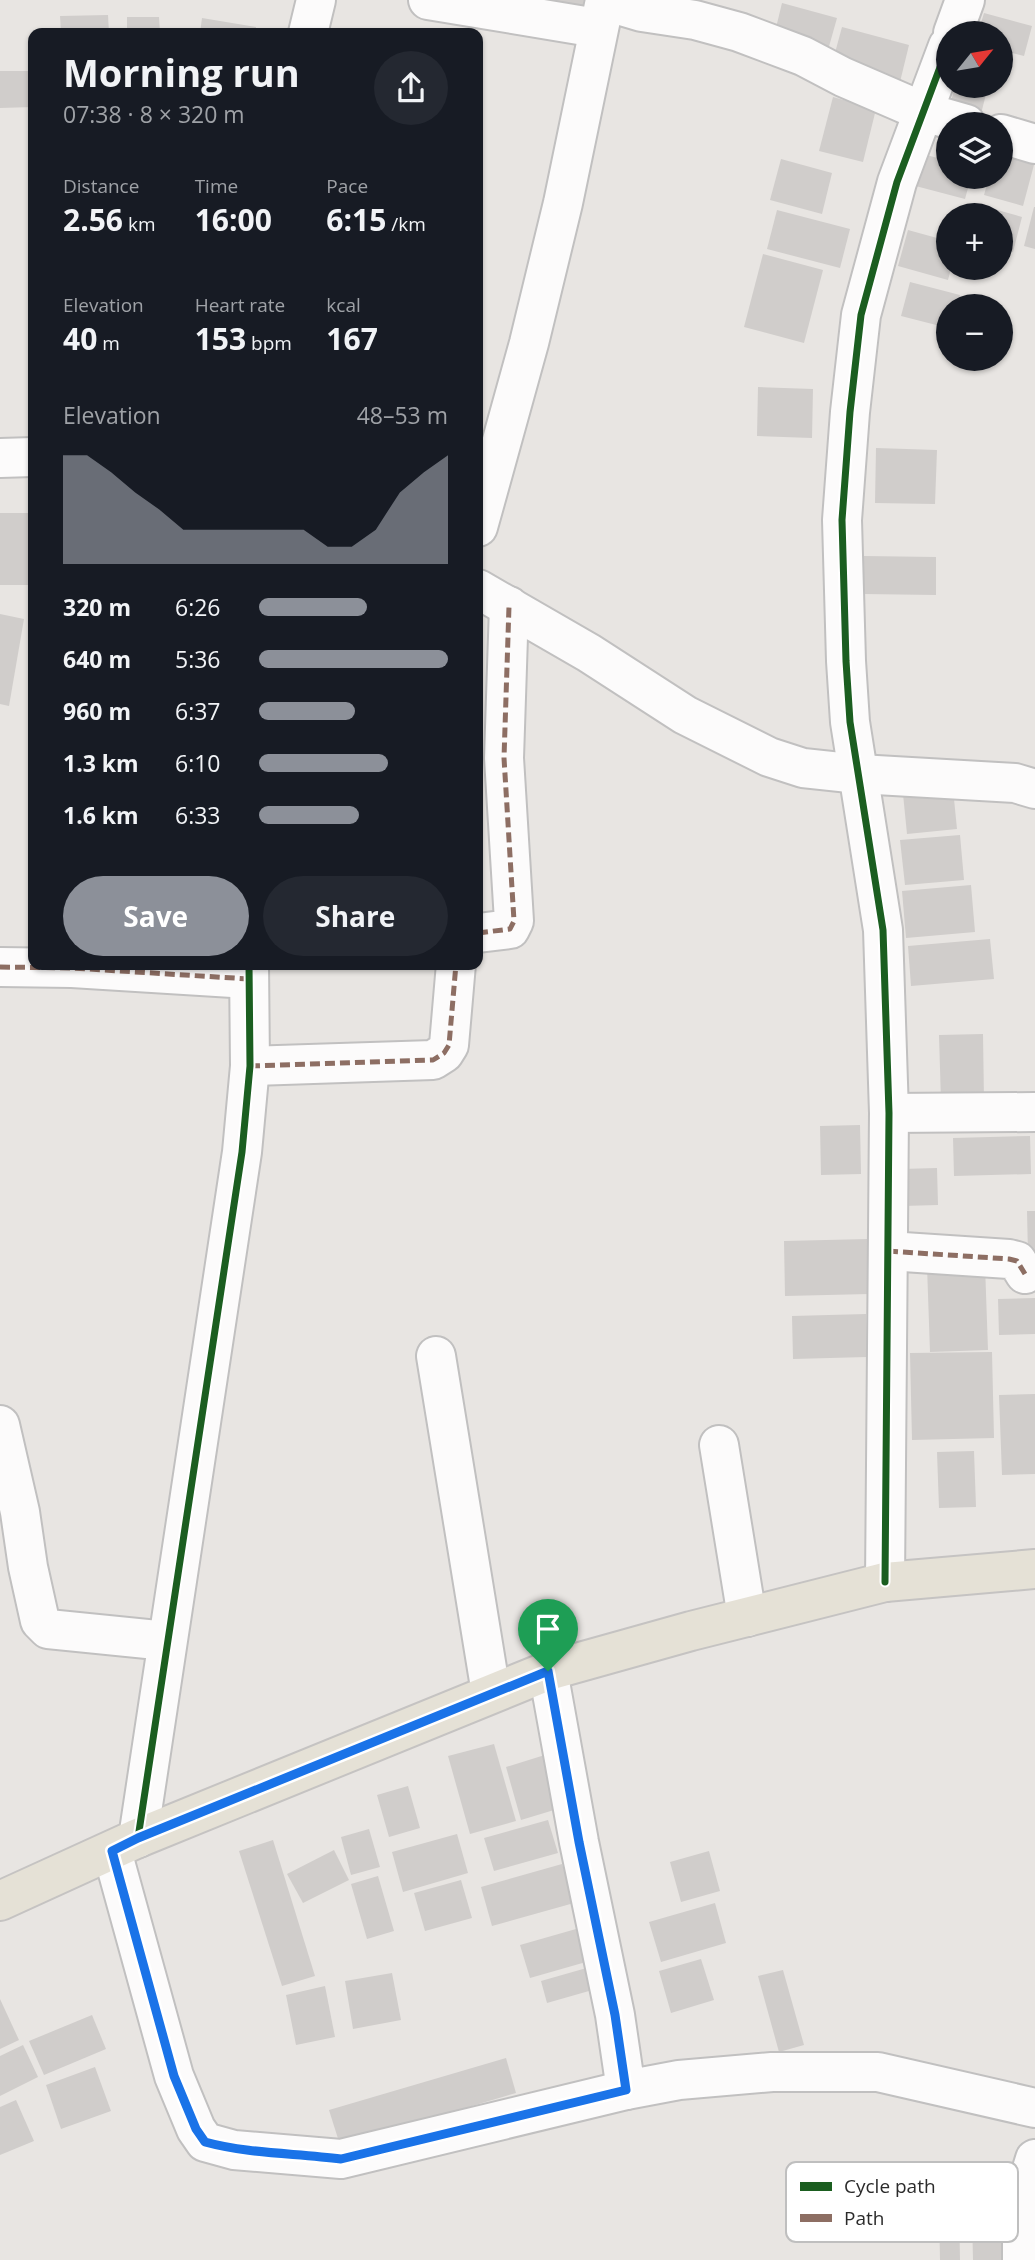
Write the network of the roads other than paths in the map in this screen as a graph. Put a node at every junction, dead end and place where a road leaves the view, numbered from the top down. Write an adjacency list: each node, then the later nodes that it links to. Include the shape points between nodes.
1 (316, 0): 6 (street)
2 (428, 0): 4 (street)
3 (965, 0): 5 (street)
4 (602, 10): 8 (street, via 695,20 739,32); 14 (street, via 563,203)
5 (957, 21)
6 (309, 28)
7 (936, 79): 8 (street)
8 (924, 112): 9 (street); 16 (street, via 897,182 861,315 850,412 842,520 850,722)
9 (936, 115)
10 (1013, 138): 11 (street)
11 (1035, 144)
12 (28, 457): 13 (street)
13 (0, 458)
14 (483, 509)
15 (494, 598): 16 (street, via 685,715 769,757 803,768); 18 (street, via 514,922 510,929)
16 (859, 774): 17 (street, via 1015,783); 26 (street, via 883,930)
17 (1035, 789)
18 (483, 932)
19 (0, 967): 20 (street)
20 (28, 967)
21 (160, 970): 23 (street)
22 (455, 970): 24 (street, via 449,1045 433,1060)
23 (249, 972): 24 (street)
24 (250, 1066): 35 (street, via 242,1152)
25 (1035, 1112): 26 (street)
26 (890, 1113): 27 (street)
27 (888, 1251): 28 (street, via 1009,1259 1017,1261); 33 (street)
28 (1025, 1274)
29 (436, 1356): 37 (street)
30 (0, 1425): 35 (street, via 40,1621 48,1629)
31 (719, 1445): 34 (street)
32 (1035, 1569): 33 (main road)
33 (885, 1582): 34 (main road)
34 (747, 1617): 36 (main road)
35 (167, 1641): 38 (street)
36 (548, 1671): 37 (main road); 40 (street)
37 (491, 1693): 38 (main road)
38 (125, 1845): 39 (main road); 40 (street, via 174,2076 205,2142 234,2150 341,2159)
39 (0, 1901)
40 (626, 2090): 41 (street, via 772,2072 878,2072)
41 (1035, 2108)
42 (1035, 2159): 43 (street)
43 (1028, 2200): 44 (street)
44 (1022, 2260)

